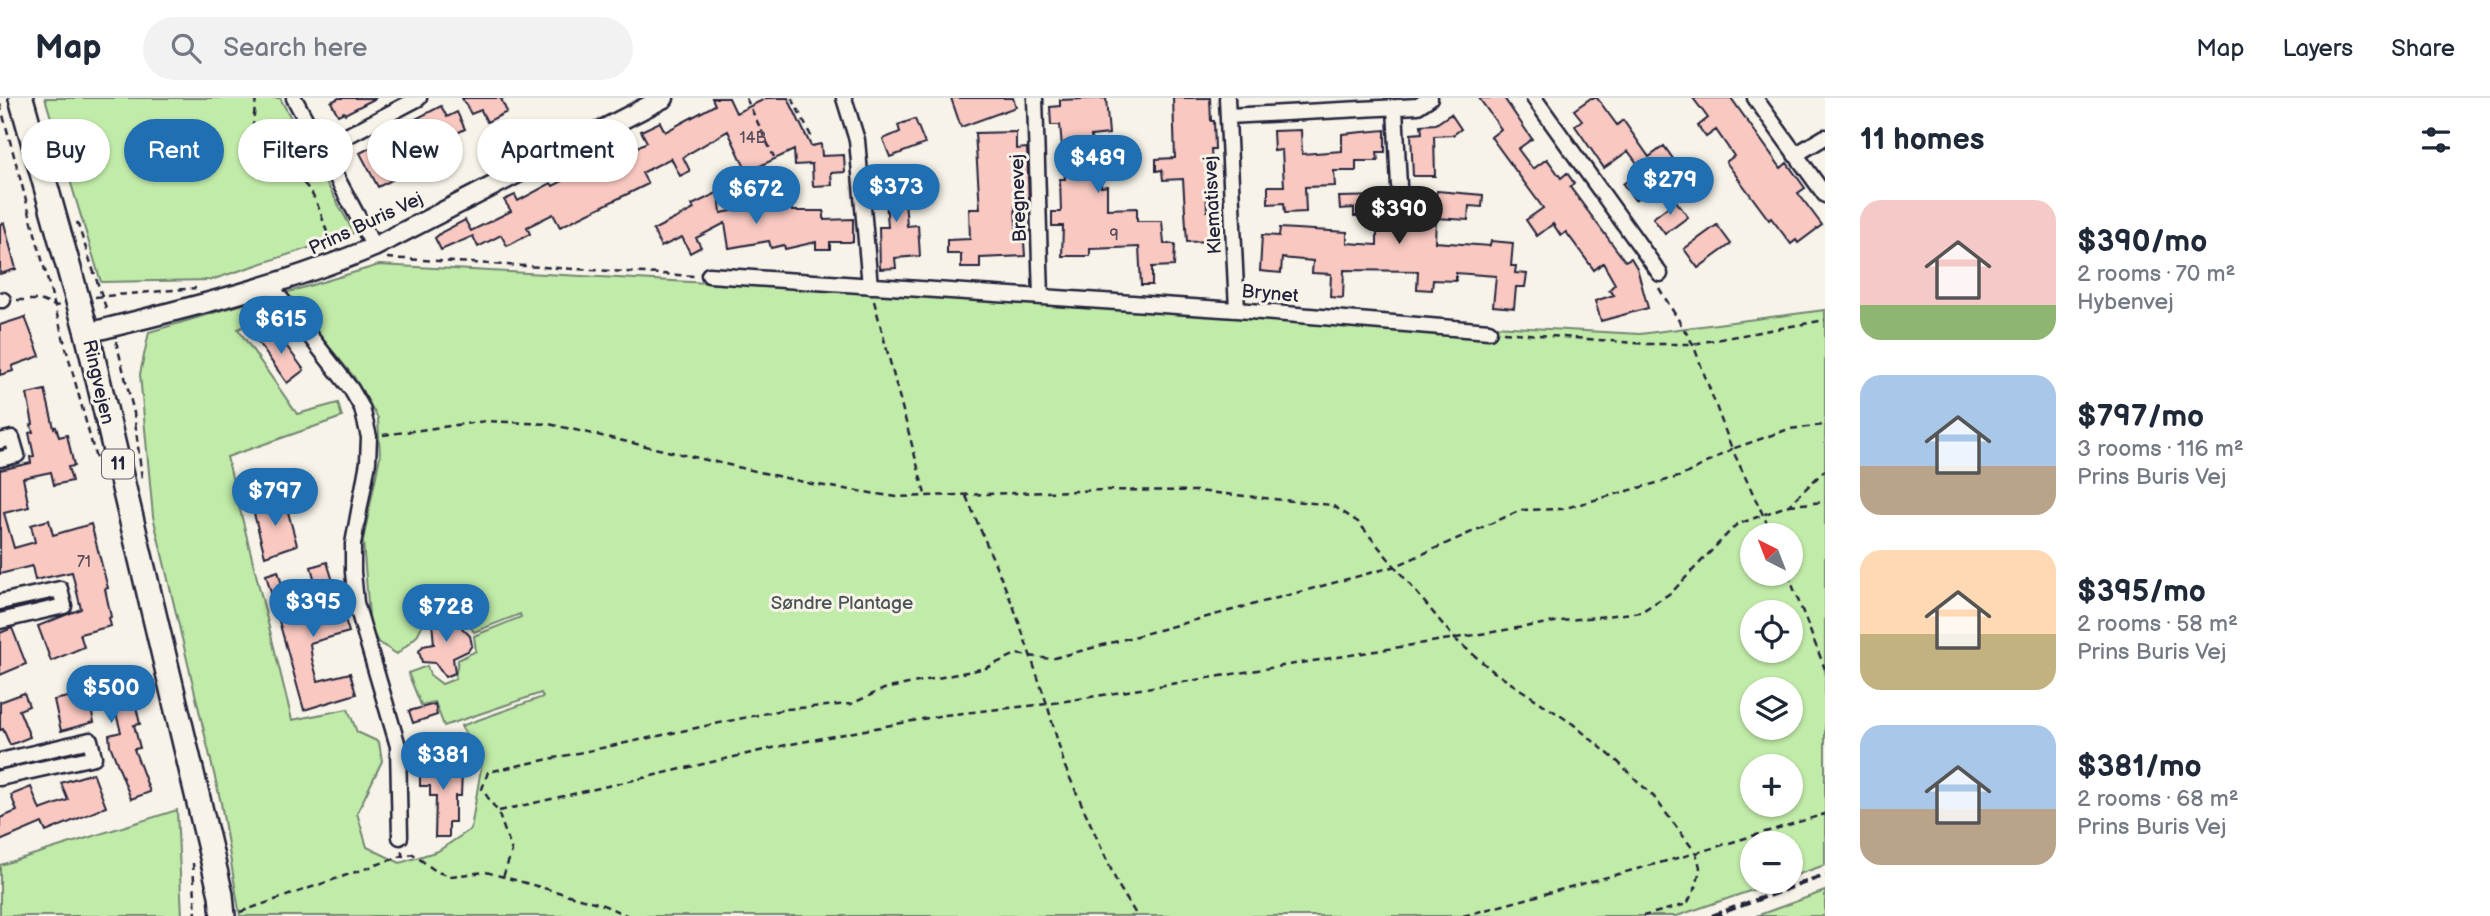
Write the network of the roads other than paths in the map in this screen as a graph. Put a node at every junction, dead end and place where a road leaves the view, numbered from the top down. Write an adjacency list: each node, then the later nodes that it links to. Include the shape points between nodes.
1 (21, 98): 28 (main road, Ringvejen / 11)
2 (294, 98): 13 (street)
3 (419, 98): 14 (street)
4 (664, 98): 20 (street, Prins Buris Vej)
5 (844, 98): 23 (street, via 857,140)
6 (1035, 98): 25 (street, Bregnevej)
7 (1227, 98): 12 (street, Klematisvej)
8 (1430, 98): 11 (street, via 1418,106)
9 (1534, 98): 21 (street)
10 (1755, 98): 16 (street)
11 (1395, 107): 12 (street); 18 (street)
12 (1228, 116): 26 (street, Klematisvej)
13 (305, 119)
14 (353, 132)
15 (1825, 137): 16 (street)
16 (1795, 155): 19 (street)
17 (339, 182): 20 (street)
18 (1399, 186)
19 (1825, 195)
20 (374, 247): 24 (street, Prins Buris Vej)
21 (1660, 274)
22 (709, 275): 23 (street, Brynet)
23 (870, 285): 25 (street, Brynet)
24 (271, 286): 28 (street, Prins Buris Vej); 35 (street, via 351,389 362,408 369,437 353,572 356,603 398,746)
25 (1041, 297): 26 (street, Brynet)
26 (1237, 310): 27 (street, Brynet)
27 (1489, 331)
28 (87, 333): 36 (main road, Ringvejen / 11)
29 (0, 441): 30 (street, via 12,438 17,455)
30 (0, 459)
31 (0, 602): 32 (street, via 60,589 64,606)
32 (0, 621)
33 (0, 761): 34 (street, via 90,740 94,757)
34 (0, 778)
35 (400, 837)
36 (198, 842): 37 (main road, Ringvejen / 11); 38 (main road, Ringvejen / 11)
37 (230, 915)
38 (208, 916)

